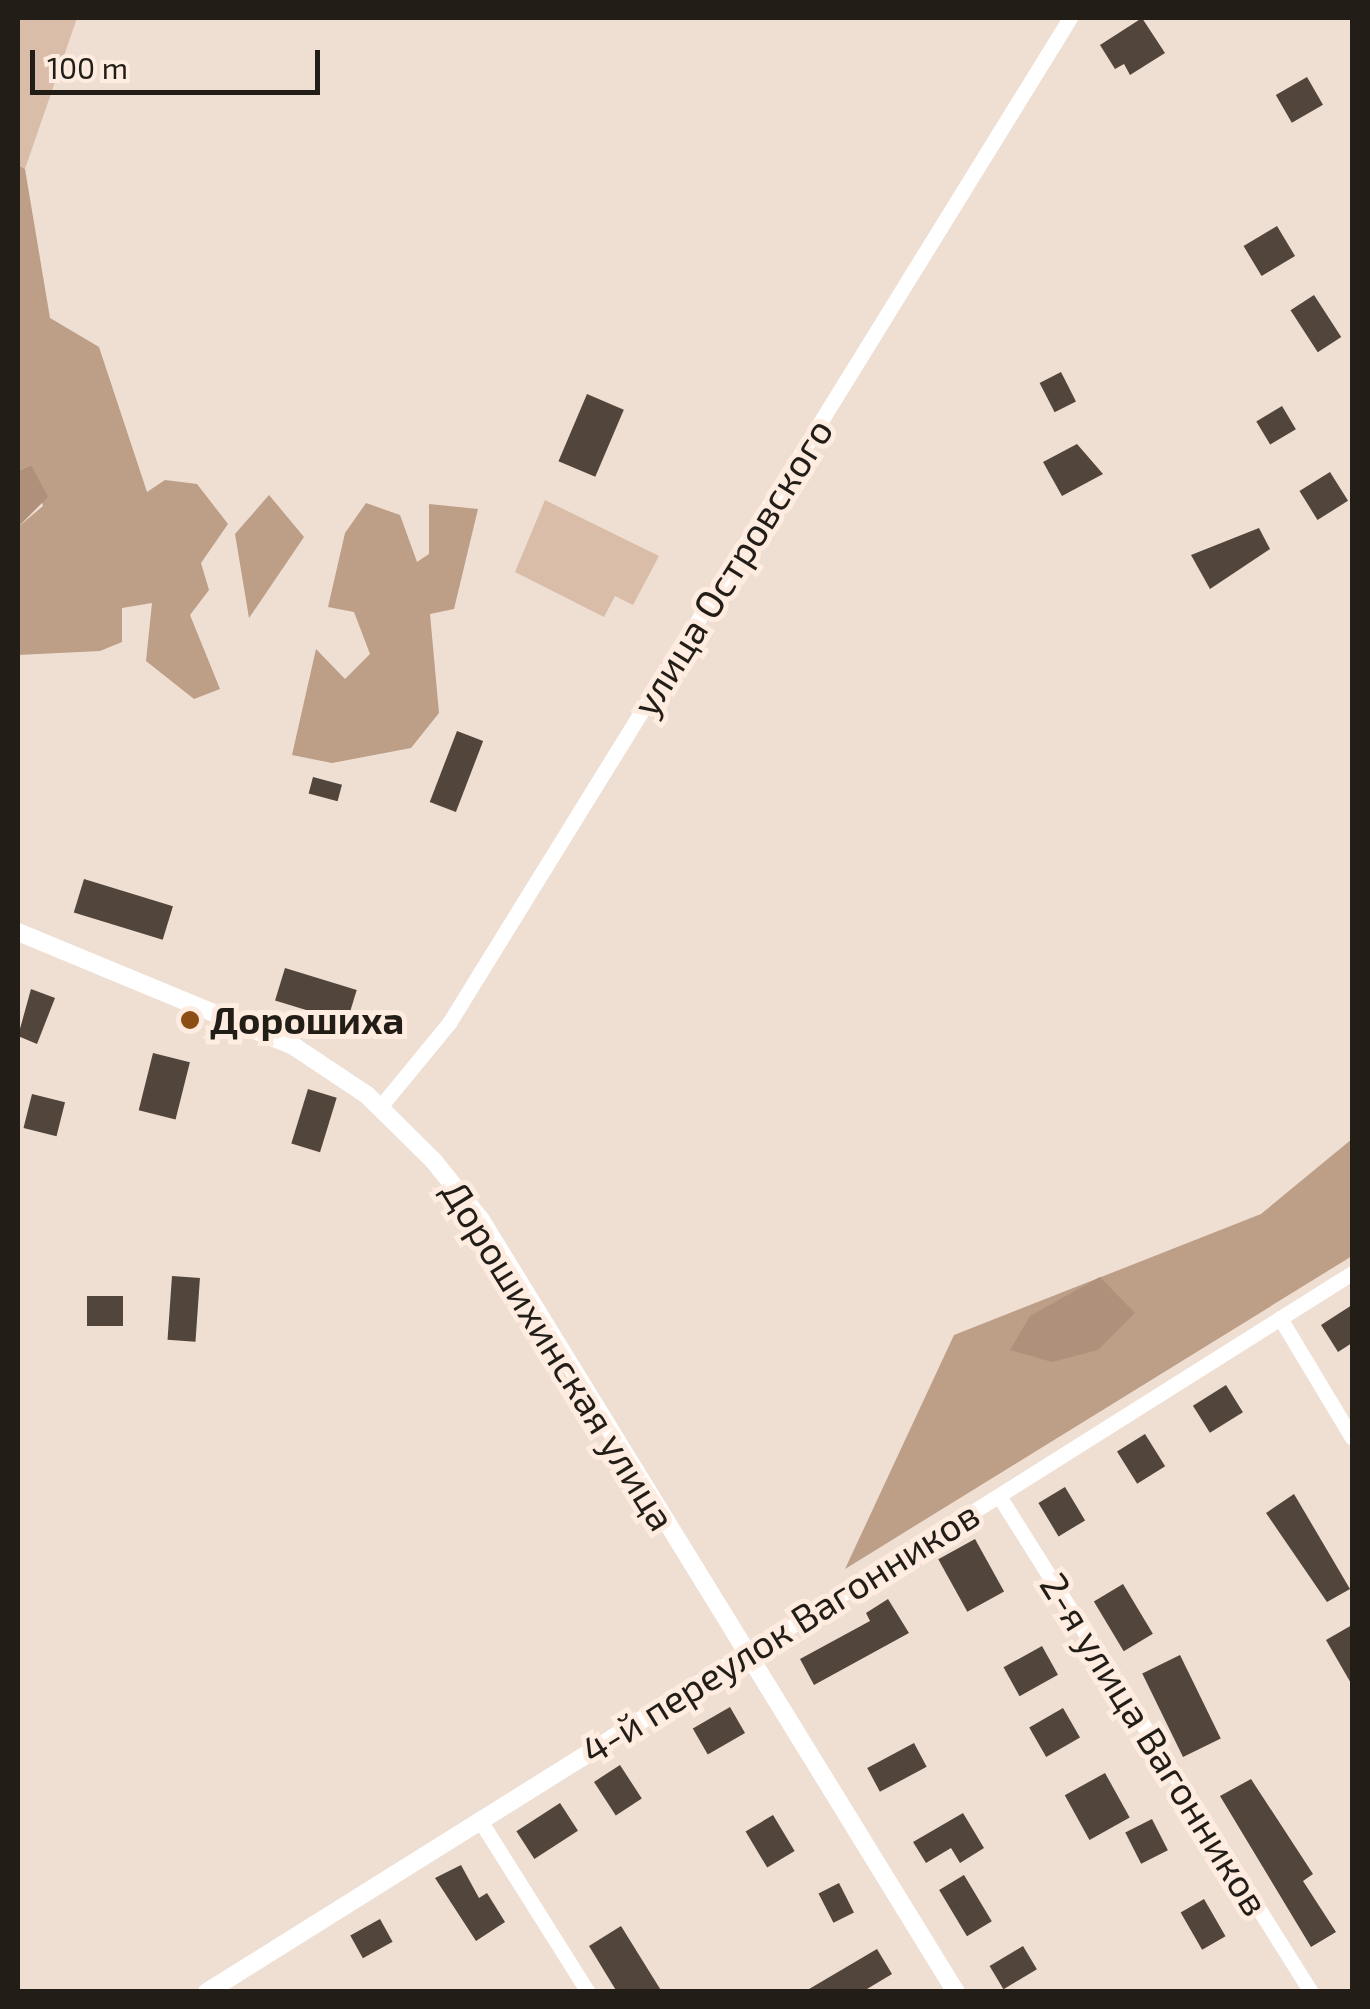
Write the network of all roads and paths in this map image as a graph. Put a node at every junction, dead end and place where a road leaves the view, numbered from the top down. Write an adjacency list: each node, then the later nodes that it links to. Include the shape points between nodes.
1 (1070, 18): 3 (street, улица Островского, via 449,1023)
2 (18, 932): 3 (street, Дорошихинская улица, via 280,1039)
3 (380, 1106): 8 (street, Дорошихинская улица, via 481,1220)
4 (1352, 1273): 5 (street, 4-й переулок Вагонников)
5 (1280, 1318): 6 (street); 7 (street, 4-й переулок Вагонников)
6 (1352, 1438)
7 (999, 1496): 8 (street, 4-й переулок Вагонников); 14 (street, 2-я улица Вагонников)
8 (747, 1654): 9 (street, 4-й переулок Вагонников); 13 (street, Дорошихинская улица)
9 (479, 1818): 10 (street, 4-й переулок Вагонников); 12 (street)
10 (234, 1985): 11 (street, 4-й переулок Вагонников)
11 (208, 1992)
12 (588, 1992)
13 (956, 1992)
14 (1311, 1992)

